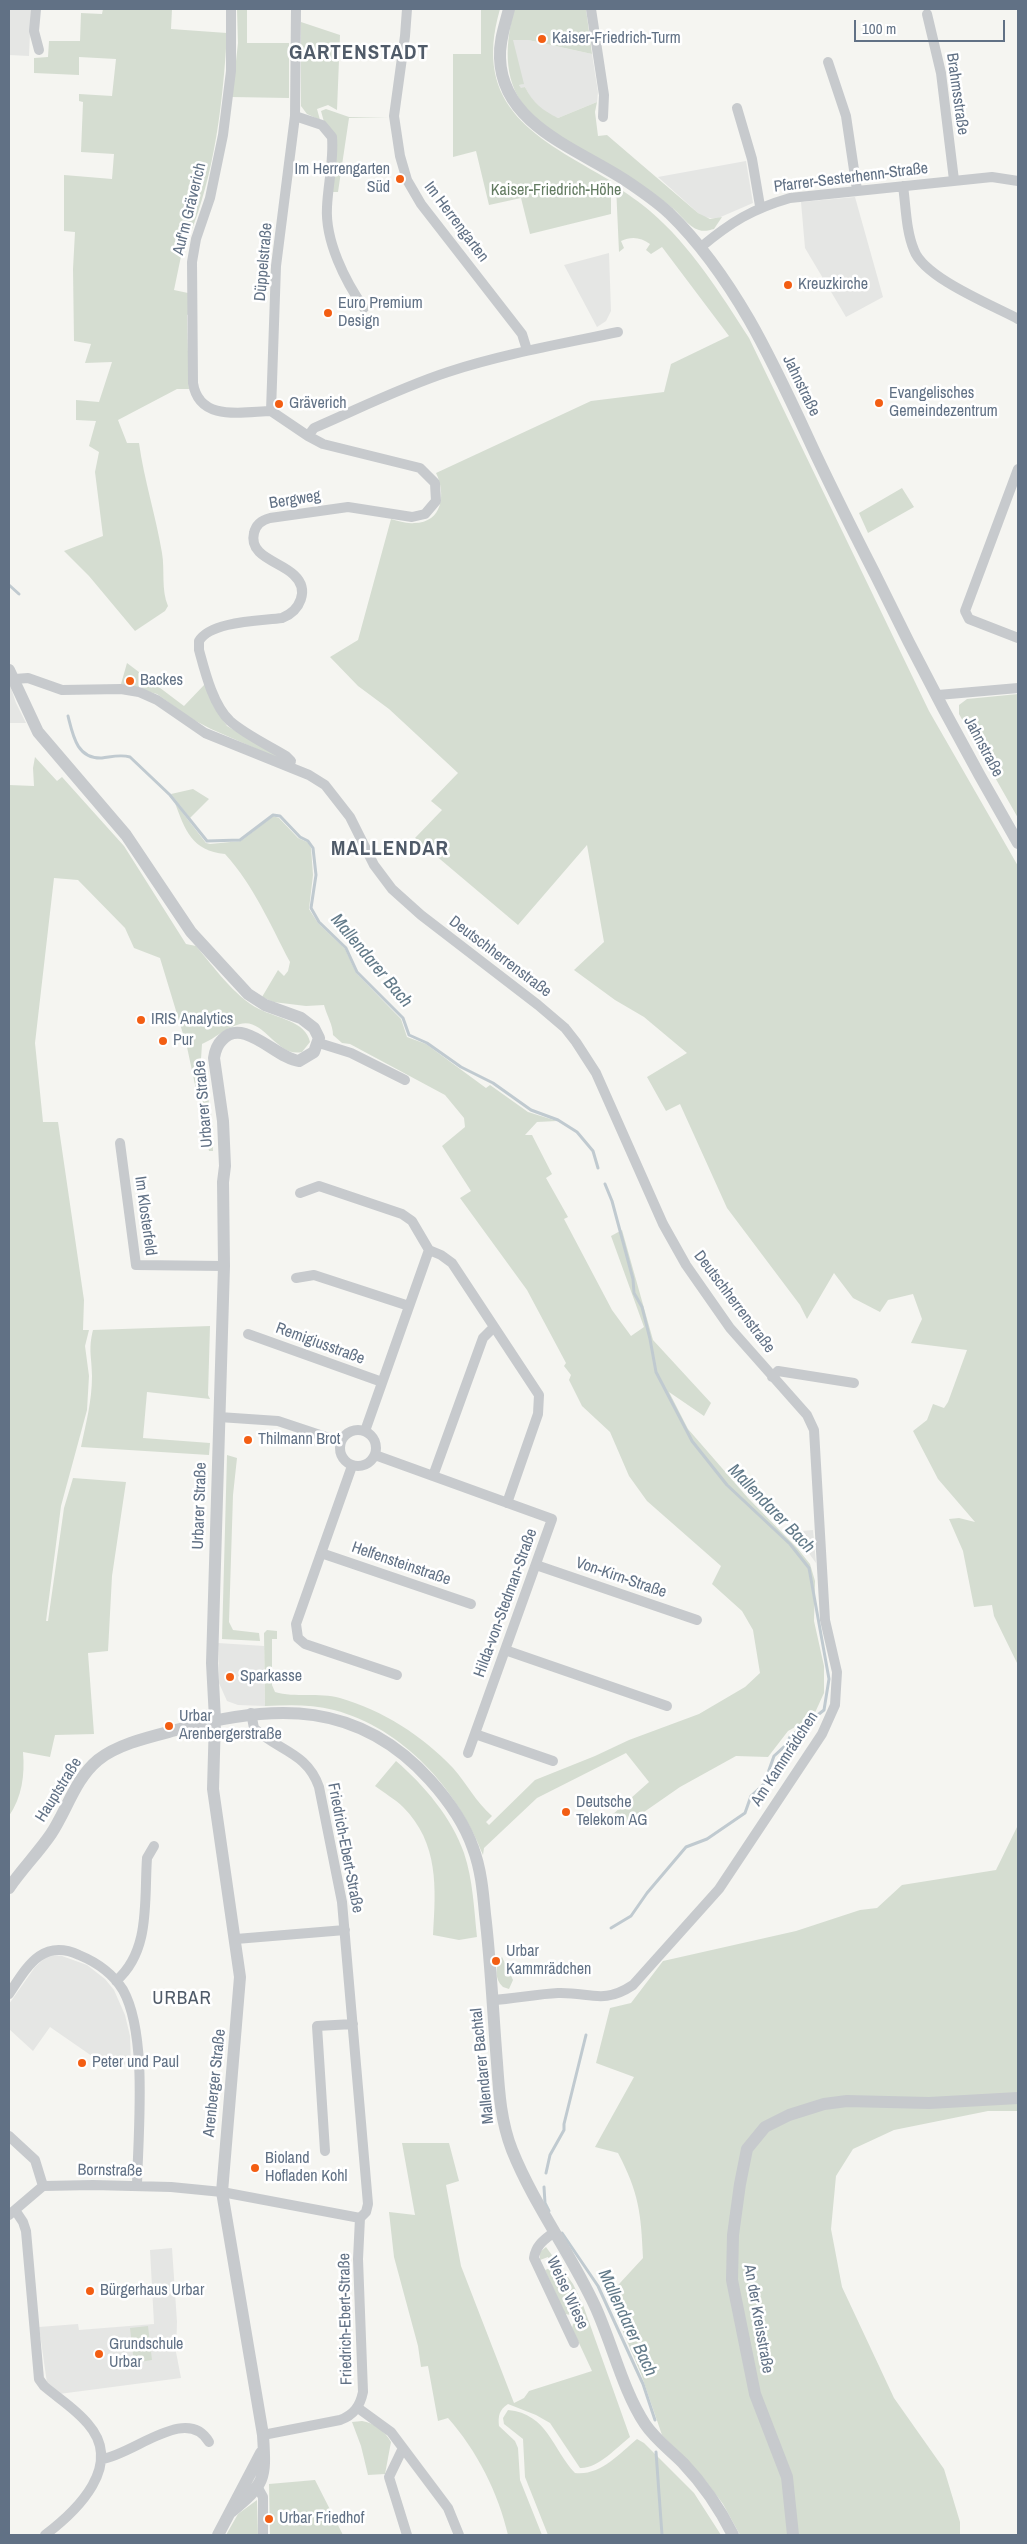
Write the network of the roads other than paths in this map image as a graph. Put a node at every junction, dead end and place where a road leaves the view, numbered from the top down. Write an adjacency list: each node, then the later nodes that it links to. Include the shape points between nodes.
1 (36, 9): 8 (street, via 34,31)
2 (231, 9): 23 (street, Auf'm Gräverich, via 231,71 224,135 192,262 193,383 197,398 208,408 227,413)
3 (296, 9): 11 (street, Düppelstraße)
4 (406, 9): 22 (street, Im Herrengarten, via 394,116 403,167 421,204 522,334)
5 (509, 9): 18 (street, Jahnstraße, via 501,37 500,59 505,87 515,104 548,134 648,196)
6 (591, 9): 12 (street, via 604,95)
7 (927, 14): 13 (street, Brahmsstraße, via 941,73)
8 (39, 50)
9 (828, 62): 16 (street, via 846,116)
10 (737, 108): 17 (street, via 752,159)
11 (296, 116): 19 (street, via 322,126 332,137 327,219 351,289); 23 (street, Düppelstraße, via 276,266)
12 (603, 117)
13 (954, 180): 14 (street, Pfarrer-Sesterhenn-Straße, via 992,177); 15 (street, Pfarrer-Sesterhenn-Straße)
14 (1018, 182)
15 (903, 186): 16 (street, Pfarrer-Sesterhenn-Straße); 20 (street, via 911,241 918,260 935,274)
16 (857, 190): 17 (street, Pfarrer-Sesterhenn-Straße, via 790,198)
17 (760, 206): 18 (street, Pfarrer-Sesterhenn-Straße)
18 (701, 247): 29 (street, Jahnstraße, via 737,300 770,360 904,634)
19 (364, 308)
20 (1018, 319)
21 (618, 332): 22 (street)
22 (528, 350): 24 (street, via 404,388 314,428)
23 (271, 411): 24 (street, Bergweg)
24 (308, 436): 30 (street, Bergweg, via 323,444 420,468 432,478 437,495 434,506 419,516 404,517 348,507 270,518 263,520 255,530 254,542 259,551 298,580 302,594 300,603 292,614 282,618 221,626 208,631 199,641 199,650 224,715 286,756 291,761)
25 (1018, 470): 26 (street, via 965,611 969,619)
26 (1018, 638)
27 (12, 674): 30 (street, Deutschherrenstraße, via 62,690 121,689 139,692 157,700 205,733); 32 (street, via 38,732 126,835 191,932 248,994 309,1023 317,1033)
28 (1018, 688): 29 (street)
29 (938, 695): 31 (street, Jahnstraße)
30 (289, 767): 42 (street, Deutschherrenstraße, via 326,785 337,797 374,865 392,889 565,1028 596,1073 663,1224 686,1266 730,1328)
31 (1018, 843)
32 (319, 1043): 33 (street, via 351,1053); 37 (street, Urbarer Straße, via 314,1052 299,1061 285,1057 242,1033 228,1034 216,1048 214,1058 225,1166)
33 (405, 1080)
34 (120, 1143): 37 (street, Im Klosterfeld, via 136,1265)
35 (300, 1193): 36 (street, via 319,1186 402,1214 412,1221)
36 (429, 1250): 39 (street, Remigiusstraße); 40 (street, via 452,1263)
37 (224, 1266): 45 (street, Urbarer Straße)
38 (296, 1278): 39 (street, via 314,1275)
39 (409, 1306): 43 (street, Remigiusstraße)
40 (494, 1327): 50 (street, via 483,1338); 51 (street, via 540,1401)
41 (248, 1334): 43 (street, Remigiusstraße)
42 (772, 1377): 44 (street, Deutschherrenstraße, via 778,1371); 70 (street, Am Kammrädchen, via 807,1416 814,1430 826,1620 838,1672 837,1695 829,1720 719,1889 633,1985 618,1995 604,1997 560,1993)
43 (382, 1382): 46 (street, Remigiusstraße)
44 (854, 1383)
45 (219, 1417): 47 (street, via 278,1421); 60 (street, Urbarer Straße, via 212,1664)
46 (365, 1431): 47 (street, via 354,1431); 48 (street, via 376,1444)
47 (341, 1442): 49 (street, via 341,1453)
48 (375, 1456): 49 (street, via 363,1466); 50 (street, Hilda-von-Stedman-Straße)
49 (352, 1466): 52 (street)
50 (434, 1476): 51 (street, Hilda-von-Stedman-Straße)
51 (507, 1503): 53 (street, Hilda-von-Stedman-Straße, via 552,1519)
52 (321, 1553): 54 (street, Helfensteinstraße); 57 (street, via 296,1624 298,1638 305,1644)
53 (536, 1565): 55 (street, Von-Kirn-Straße); 56 (street, Hilda-von-Stedman-Straße)
54 (471, 1604)
55 (697, 1620)
56 (505, 1650): 58 (street); 61 (street, Hilda-von-Stedman-Straße)
57 (397, 1675)
58 (667, 1706)
59 (251, 1714): 60 (street, Mallendarer Bachtal); 66 (street, Friedrich-Ebert-Straße, via 254,1728 300,1758 317,1780 338,1876); 70 (street, Mallendarer Bachtal, via 303,1713 349,1723 395,1748 434,1784 458,1816 473,1846 488,1936)
60 (215, 1719): 65 (street, Hauptstraße, via 122,1748 94,1763 76,1787 48,1838); 67 (street, Arenberger Straße, via 213,1789)
61 (474, 1734): 62 (street, Hilda-von-Stedman-Straße); 63 (street)
62 (468, 1753)
63 (553, 1761)
64 (154, 1846): 68 (street, via 147,1858 141,1943 132,1964)
65 (9, 1888)
66 (345, 1930): 67 (street, Friedrich-Ebert-Straße); 71 (street, Friedrich-Ebert-Straße)
67 (236, 1939): 77 (street, Arenberger Straße, via 240,1998)
68 (116, 1982): 69 (street, via 99,1965 72,1952 56,1949 42,1954 27,1967); 76 (street, via 128,2002 137,2038)
69 (9, 1994)
70 (492, 2000): 80 (street, Mallendarer Bachtal, via 503,2122 527,2186)
71 (353, 2024): 74 (street, via 317,2026); 79 (street, Friedrich-Ebert-Straße, via 368,2204)
72 (1018, 2098): 96 (street, An der Kreisstraße, via 824,2104 789,2115 765,2128 747,2150 733,2235 732,2280 755,2394 787,2478)
73 (9, 2136): 75 (street, via 36,2160)
74 (326, 2151)
75 (43, 2186): 76 (street, Bornstraße); 78 (street)
76 (137, 2186): 77 (street, Bornstraße)
77 (222, 2192): 79 (street); 83 (street, Arenberger Straße)
78 (12, 2213): 87 (street, via 23,2222 26,2231 40,2379 92,2429)
79 (360, 2218): 82 (street, Friedrich-Ebert-Straße, via 358,2259 363,2392)
80 (554, 2234): 81 (street, Weise Wiese, via 541,2242 534,2258); 95 (street, Mallendarer Bachtal, via 582,2278 637,2410 648,2428 698,2480)
81 (574, 2343)
82 (358, 2408): 83 (street, Friedrich-Ebert-Straße, via 340,2420); 85 (street, via 384,2425)
83 (263, 2435): 86 (street, Arenberger Straße)
84 (209, 2442): 87 (street, via 201,2432 183,2427)
85 (403, 2448): 93 (street, via 389,2477); 94 (street, via 448,2508)
86 (263, 2449): 88 (street, Arenberger Straße, via 264,2470); 89 (street, Arenberger Straße)
87 (102, 2459): 90 (street, via 95,2482 83,2500)
88 (258, 2488): 89 (street, Arenberger Straße); 92 (street, via 263,2497)
89 (231, 2512): 91 (street, Arenberger Straße)
90 (45, 2535)
91 (218, 2535)
92 (263, 2535)
93 (407, 2535)
94 (459, 2535)
95 (733, 2535)
96 (793, 2535)

